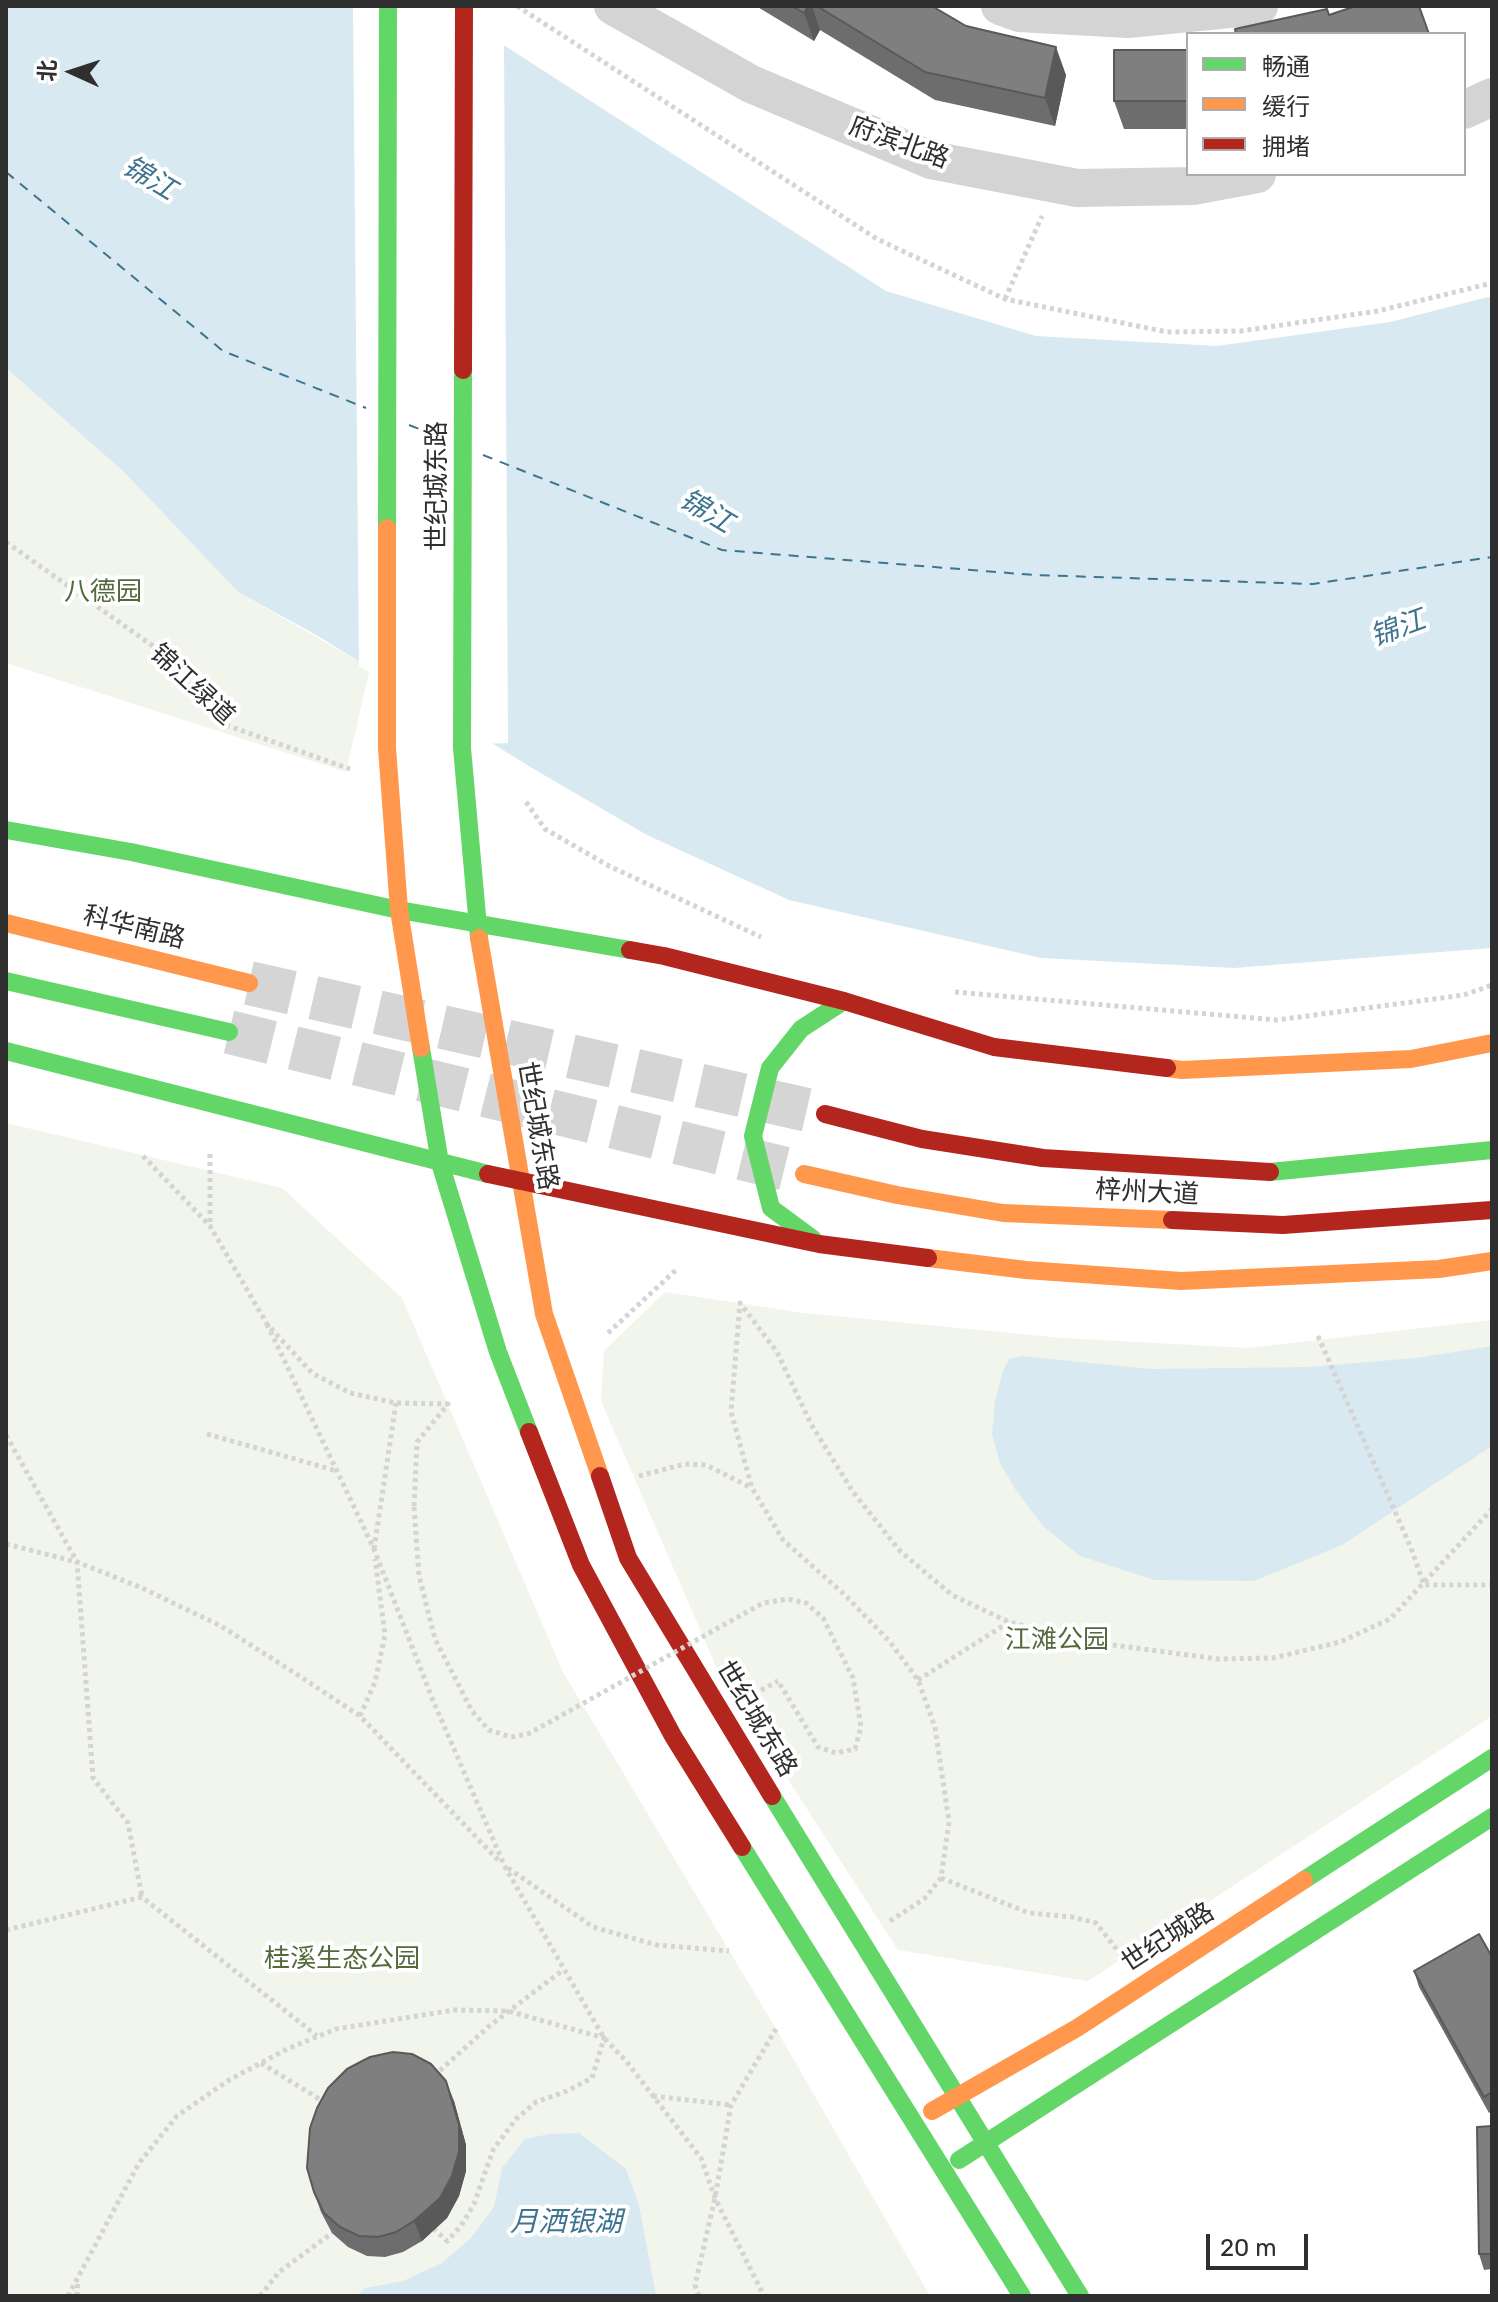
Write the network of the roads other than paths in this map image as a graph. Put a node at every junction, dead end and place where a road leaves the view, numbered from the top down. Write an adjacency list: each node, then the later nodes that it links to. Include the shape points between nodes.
1 (388, 6): 10 (main road, 世纪城东路, via 387,748)
2 (464, 6): 12 (main road, 世纪城东路, via 462,748)
3 (613, 6): 8 (street, 府滨北路, via 751,84 931,160 1077,188 1193,186)
4 (1000, 6): 5 (street, via 1019,13 1128,19)
5 (1259, 6)
6 (1492, 97): 7 (street)
7 (1466, 109)
8 (1246, 176)
9 (6, 830): 10 (main road)
10 (399, 910): 12 (main road); 21 (main road, 世纪城东路)
11 (6, 923): 14 (main road, 科华南路)
12 (477, 924): 15 (main road, via 664,956); 23 (main road, 世纪城东路)
13 (6, 981): 16 (main road)
14 (249, 983)
15 (844, 1001): 17 (main road, via 994,1047 1182,1070 1411,1059); 25 (main road, via 801,1029 770,1068 753,1136 771,1208)
16 (229, 1032)
17 (1492, 1043)
18 (6, 1051): 21 (main road)
19 (825, 1114): 20 (main road, 梓州大道, via 922,1139 1043,1158 1263,1173)
20 (1492, 1150)
21 (440, 1163): 23 (main road); 30 (main road, 世纪城东路, via 498,1352 581,1565 673,1736)
22 (804, 1174): 24 (main road, 梓州大道, via 1003,1213 1283,1225)
23 (520, 1182): 25 (main road); 29 (main road, 世纪城东路, via 544,1314 628,1558)
24 (1492, 1210)
25 (819, 1244): 26 (main road, via 1026,1270 1181,1281 1439,1269)
26 (1492, 1261)
27 (1492, 1758): 29 (main road, 世纪城路, via 1077,2028)
28 (1492, 1817): 31 (main road)
29 (955, 2096): 30 (main road, 世纪城路); 31 (main road, 世纪城东路)
30 (914, 2123): 32 (main road)
31 (984, 2142): 32 (main road); 34 (main road)
32 (943, 2170): 33 (main road)
33 (1022, 2296)
34 (1080, 2296)

